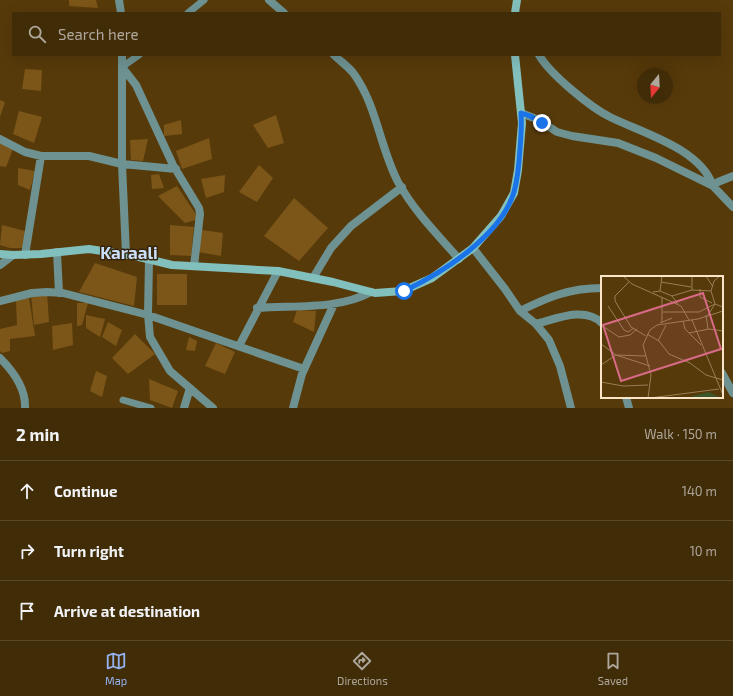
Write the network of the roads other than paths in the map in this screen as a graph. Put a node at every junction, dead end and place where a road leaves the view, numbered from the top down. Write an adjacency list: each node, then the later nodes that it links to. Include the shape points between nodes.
1 (119, 0): 5 (street)
2 (204, 0): 6 (lane)
3 (269, 0): 7 (street)
4 (517, 0): 8 (street)
5 (121, 12)
6 (189, 12)
7 (283, 12)
8 (515, 12)
9 (122, 56): 14 (street)
10 (138, 56): 14 (lane)
11 (335, 56): 22 (street, via 354,74 370,104 391,165)
12 (515, 56): 15 (street)
13 (540, 56): 21 (street, via 585,101 610,117 669,143 706,172)
14 (122, 67): 18 (street); 19 (street, via 136,85)
15 (521, 113): 21 (street, via 557,132 618,143 656,158); 24 (street, via 514,193 502,216)
16 (0, 140): 17 (street)
17 (41, 156): 18 (street, via 89,156); 27 (street)
18 (122, 164): 19 (street); 28 (street)
19 (176, 169): 33 (street, via 199,208)
20 (733, 176): 21 (street)
21 (713, 186): 23 (street)
22 (402, 187): 30 (street, via 423,219); 35 (street, via 351,226 332,248)
23 (733, 207)
24 (473, 248): 30 (street); 42 (street)
25 (57, 252): 27 (street); 28 (street, via 89,249); 38 (street)
26 (0, 254): 29 (street)
27 (25, 254): 29 (street)
28 (126, 254): 31 (street)
29 (13, 255): 32 (street)
30 (459, 259): 37 (street, via 432,278 404,291)
31 (149, 260): 33 (street); 43 (street)
32 (0, 265)
33 (194, 266): 34 (street)
34 (278, 272): 35 (street); 41 (street)
35 (313, 278): 37 (street)
36 (601, 288): 42 (street, via 577,289 549,296)
37 (371, 292): 40 (street, via 350,302)
38 (58, 293): 39 (street, via 32,293); 43 (street)
39 (0, 301)
40 (334, 304): 41 (street); 48 (street)
41 (257, 308): 46 (street)
42 (520, 311): 45 (street)
43 (148, 315): 46 (street); 50 (street, via 150,337 170,371)
44 (601, 322): 45 (street, via 584,314)
45 (536, 324): 59 (street, via 549,340 560,366)
46 (239, 346): 48 (street)
47 (0, 358): 54 (street, via 10,368 23,391)
48 (304, 369): 58 (street)
49 (723, 375): 51 (street)
50 (190, 388): 56 (street); 57 (street)
51 (733, 393)
52 (626, 398): 60 (street)
53 (123, 400): 55 (lane)
54 (25, 408)
55 (150, 408)
56 (184, 408)
57 (213, 408)
58 (293, 408)
59 (571, 408)
60 (629, 408)

